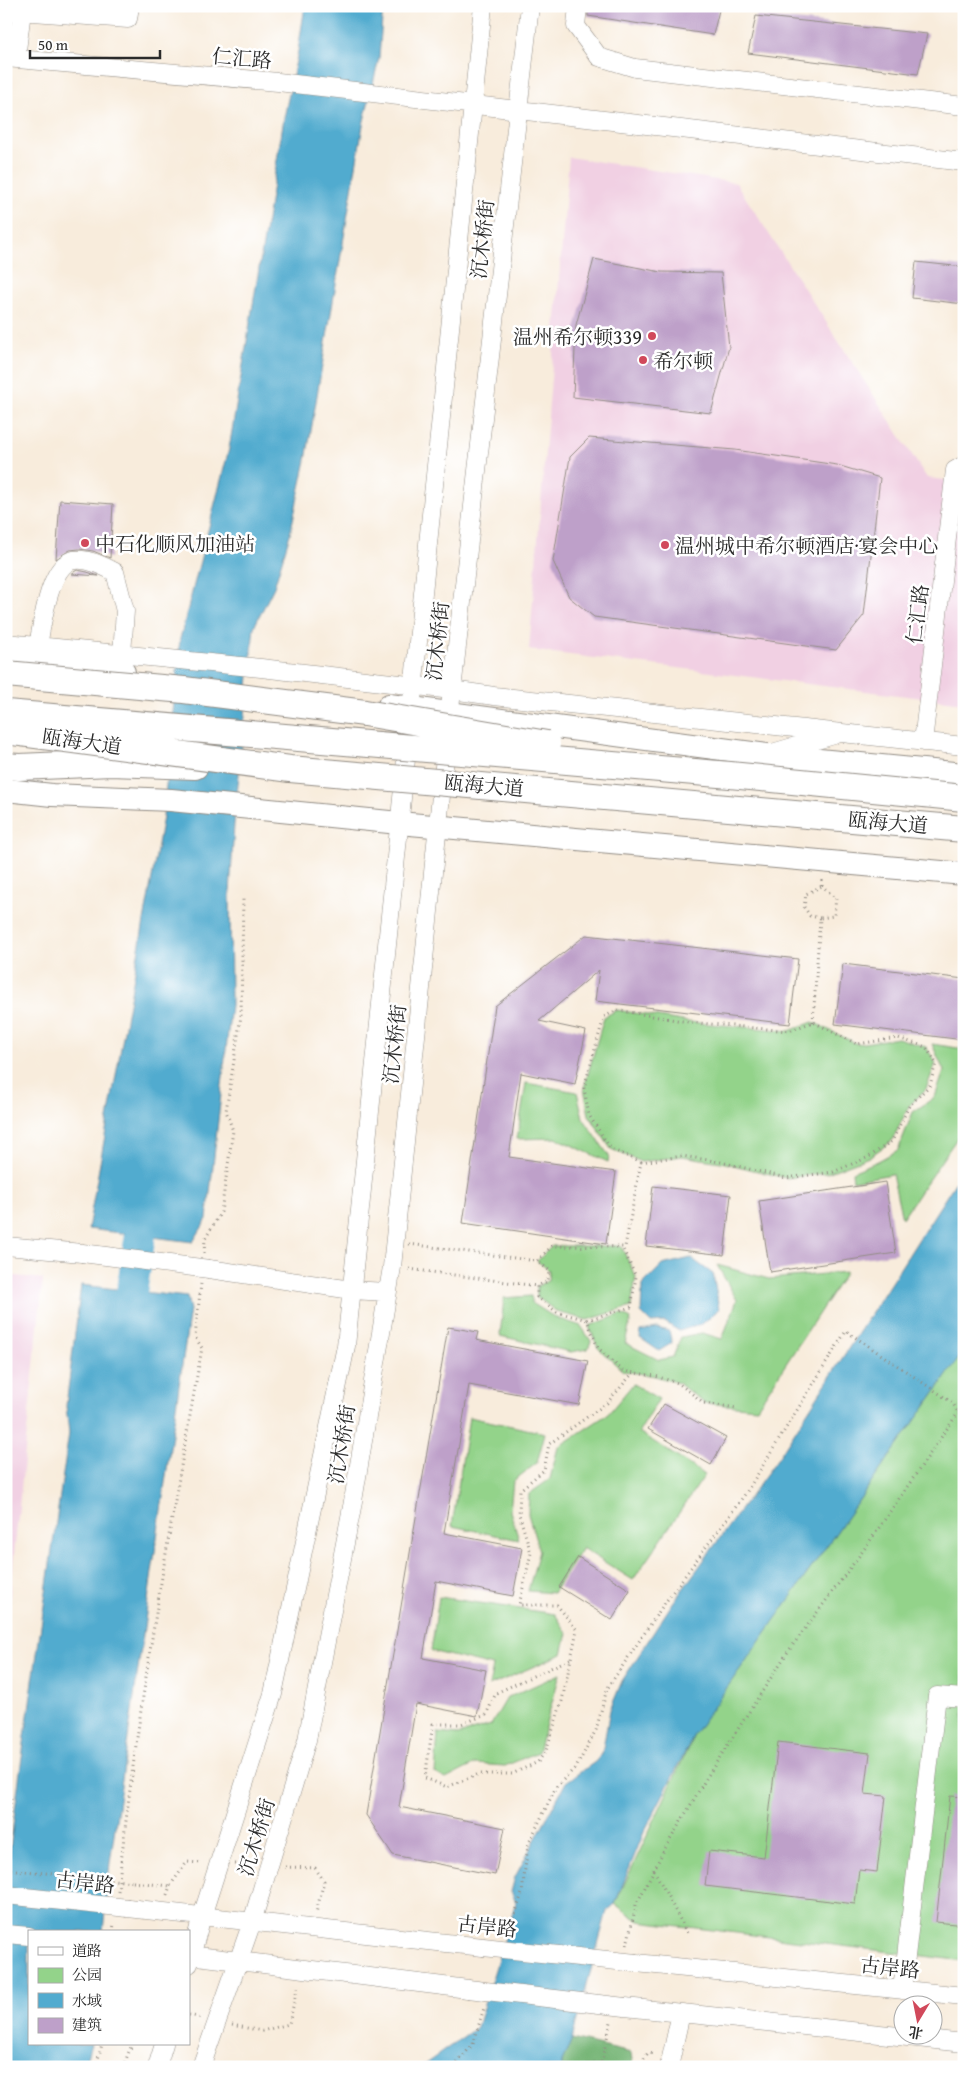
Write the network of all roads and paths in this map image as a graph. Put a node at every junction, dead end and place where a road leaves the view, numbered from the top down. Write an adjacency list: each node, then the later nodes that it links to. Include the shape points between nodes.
1 (130, 6): 7 (street, via 128,19)
2 (483, 6): 9 (street, 沉木桥街)
3 (530, 6): 11 (street, 沉木桥街)
4 (578, 6): 10 (street, via 576,26 599,57 635,68)
5 (923, 6): 6 (path)
6 (930, 6)
7 (14, 10): 8 (street)
8 (11, 58): 9 (street, 仁汇路, via 278,82)
9 (473, 105): 11 (street, 仁汇路); 19 (street, 沉木桥街)
10 (964, 106)
11 (518, 111): 12 (street, 仁汇路); 20 (street, 沉木桥街)
12 (964, 162)
13 (964, 465): 26 (street, 仁汇路, via 955,470)
14 (6, 643): 15 (street)
15 (38, 646): 16 (street); 16 (street, via 51,586 62,567 74,560 97,563 114,572 125,611)
16 (122, 654): 19 (street)
17 (6, 658): 21 (main road)
18 (6, 674): 32 (highway, bridge, via 184,690 365,713)
19 (414, 686): 20 (street); 21 (street, 沉木桥街)
20 (452, 690): 23 (street, 沉木桥街); 25 (street)
21 (411, 708): 23 (main road); 35 (street, 沉木桥街)
22 (6, 713): 32 (highway, 瓯海大道, bridge)
23 (450, 713): 28 (main road); 36 (street, 沉木桥街)
24 (6, 730): 30 (highway, 瓯海大道, bridge)
25 (842, 733): 26 (street); 28 (street)
26 (923, 742): 27 (street)
27 (964, 746)
28 (767, 755): 31 (main road)
29 (6, 766): 30 (highway, bridge, via 111,763)
30 (290, 769): 37 (highway, 瓯海大道, bridge)
31 (964, 774)
32 (730, 775): 34 (highway, 瓯海大道, bridge)
33 (6, 790): 35 (main road, via 171,800)
34 (964, 798)
35 (400, 823): 36 (main road); 52 (street, 沉木桥街)
36 (438, 826): 38 (main road); 45 (street, 沉木桥街)
37 (964, 829)
38 (824, 863): 39 (main road); 40 (path)
39 (964, 874)
40 (822, 886): 42 (path, via 836,898 834,916); 42 (path, via 806,894 804,907 810,916)
41 (243, 899): 50 (path, via 241,1016 226,1111 233,1131 221,1212 205,1239)
42 (820, 918): 43 (path)
43 (813, 1022): 44 (path, via 789,1031 617,1010 604,1017 584,1088 590,1115 611,1149); 44 (path, via 857,1044 898,1038 926,1047 936,1063 930,1085 908,1106 892,1141 870,1157 833,1172 786,1178 682,1156)
44 (641, 1162): 47 (path, via 625,1246)
45 (394, 1242): 48 (path); 49 (street, 沉木桥街)
46 (6, 1246): 50 (street, bridge)
47 (621, 1246): 48 (path, via 552,1246); 54 (path, via 636,1277 630,1307)
48 (538, 1261): 51 (path, via 550,1270 548,1281)
49 (392, 1267): 51 (path); 53 (street, 沉木桥街)
50 (205, 1268): 52 (street); 67 (path, via 196,1337 202,1348 162,1575)
51 (537, 1286): 54 (path, via 537,1297 557,1312)
52 (352, 1290): 53 (street); 69 (street, 沉木桥街, via 346,1346 273,1694)
53 (386, 1292): 71 (street, 沉木桥街, via 352,1507 307,1740)
54 (587, 1320): 55 (path, via 598,1348 623,1371)
55 (633, 1372): 56 (path, via 678,1383 704,1403); 60 (path, via 607,1404 549,1444 544,1470 520,1490 519,1514 531,1553 518,1605 557,1605 577,1630)
56 (736, 1408)
57 (964, 1408): 58 (path)
58 (958, 1413): 59 (path); 65 (path, via 787,1654 707,1777); 76 (path, via 953,1403 846,1331 746,1493 664,1604 608,1689 596,1730 577,1766 556,1787 528,1845 522,1893)
59 (964, 1416)
60 (570, 1659): 60 (path, via 562,1702 546,1751 538,1762 512,1774 479,1774 447,1787 424,1778 433,1724 461,1724 486,1715 496,1693)
61 (964, 1698): 80 (street, via 937,1696)
62 (6, 1798): 63 (path, via 11,1798)
63 (6, 1846)
64 (6, 1869): 66 (path, bridge)
65 (654, 1870): 73 (path); 78 (path, via 636,1905)
66 (170, 1886)
67 (117, 1894)
68 (6, 1895): 69 (street, 古岸路, bridge)
69 (202, 1916): 71 (street, 古岸路); 77 (street, 沉木桥街)
70 (114, 1922): 72 (path)
71 (252, 1922): 78 (street, 古岸路, bridge, via 483,1947); 79 (street, 沉木桥街)
72 (113, 1930)
73 (687, 1933)
74 (6, 1934): 75 (street)
75 (28, 1936)
76 (506, 1940)
77 (190, 1958): 79 (street)
78 (631, 1958): 80 (street, 古岸路)
79 (238, 1961): 83 (street, bridge); 92 (street, 沉木桥街)
80 (902, 1990): 81 (street, 古岸路)
81 (964, 1996)
82 (485, 2006): 93 (path, via 473,2044)
83 (681, 2013): 85 (street); 95 (street)
84 (611, 2020): 94 (path)
85 (964, 2043)
86 (101, 2046): 89 (path)
87 (131, 2046): 90 (path)
88 (163, 2046): 91 (street)
89 (96, 2067)
90 (123, 2067)
91 (157, 2067)
92 (201, 2067)
93 (454, 2067)
94 (600, 2067)
95 (669, 2067)

